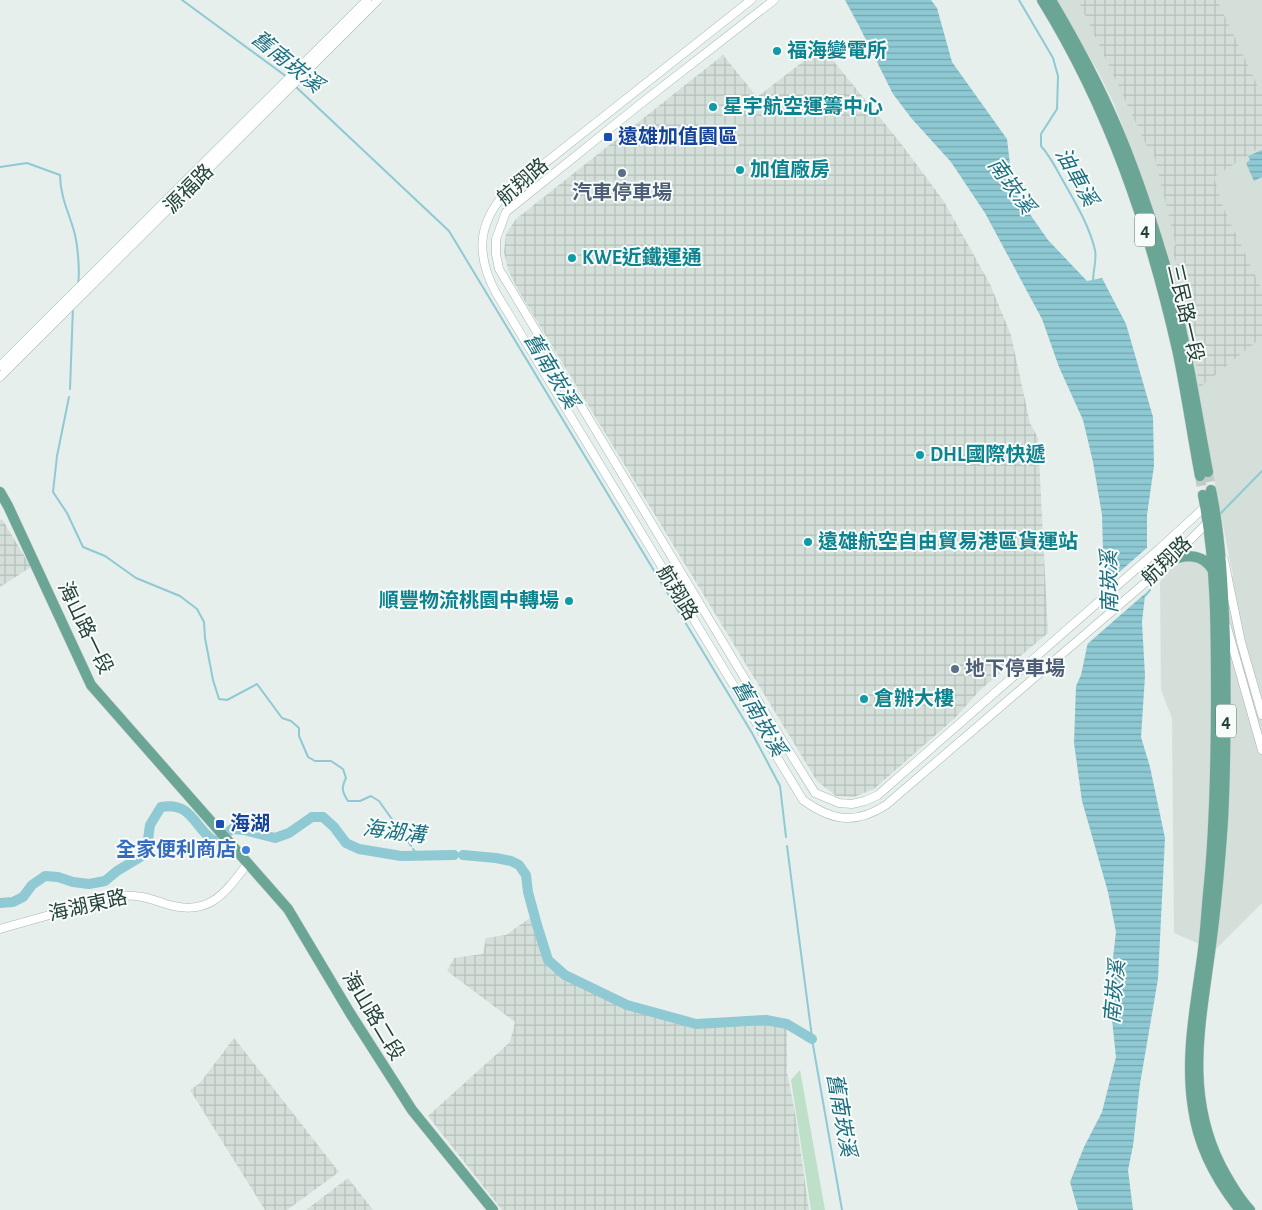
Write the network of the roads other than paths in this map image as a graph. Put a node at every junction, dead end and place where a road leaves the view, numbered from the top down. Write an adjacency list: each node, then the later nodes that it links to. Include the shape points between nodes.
1 (367, 0): 7 (street, 源福路)
2 (378, 0): 8 (street, 源福路)
3 (752, 0): 12 (street, 航翔路, via 501,198 493,207 485,228 482,260 496,293 803,800 826,815 840,818 876,812)
4 (774, 0): 10 (street, 航翔路, via 506,212 496,239 496,254 499,269 815,792 839,803 852,804 878,795 1159,549)
5 (1042, 0): 6 (main road, 三民路一段 / 4, via 1080,67 1137,203 1157,270 1204,474 1181,333 1166,268 1146,205 1099,87)
6 (1051, 0)
7 (0, 366)
8 (0, 377)
9 (0, 492): 17 (main road, 海山路一段, via 91,685)
10 (1208, 498): 11 (main road, 4)
11 (1213, 523): 12 (street, 航翔路); 13 (main road, 4); 14 (main road, 4); 15 (street)
12 (1163, 567): 13 (main road, via 1176,558 1195,556 1210,565)
13 (1214, 573): 21 (main road, 4, via 1216,771 1208,897 1190,1047 1190,1085 1205,1152 1228,1195)
14 (1224, 611): 16 (street); 22 (main road, 4, via 1226,756 1211,947 1198,1047 1198,1084 1201,1110 1213,1150 1227,1178)
15 (1262, 716)
16 (1262, 750)
17 (223, 835): 18 (main road, 海山路二段)
18 (248, 864): 19 (street, 海湖東路, via 219,897 196,908 186,909 132,894); 20 (main road, 海山路二段, via 288,909 412,1110)
19 (0, 929)
20 (493, 1210)
21 (1240, 1210)
22 (1250, 1210)

